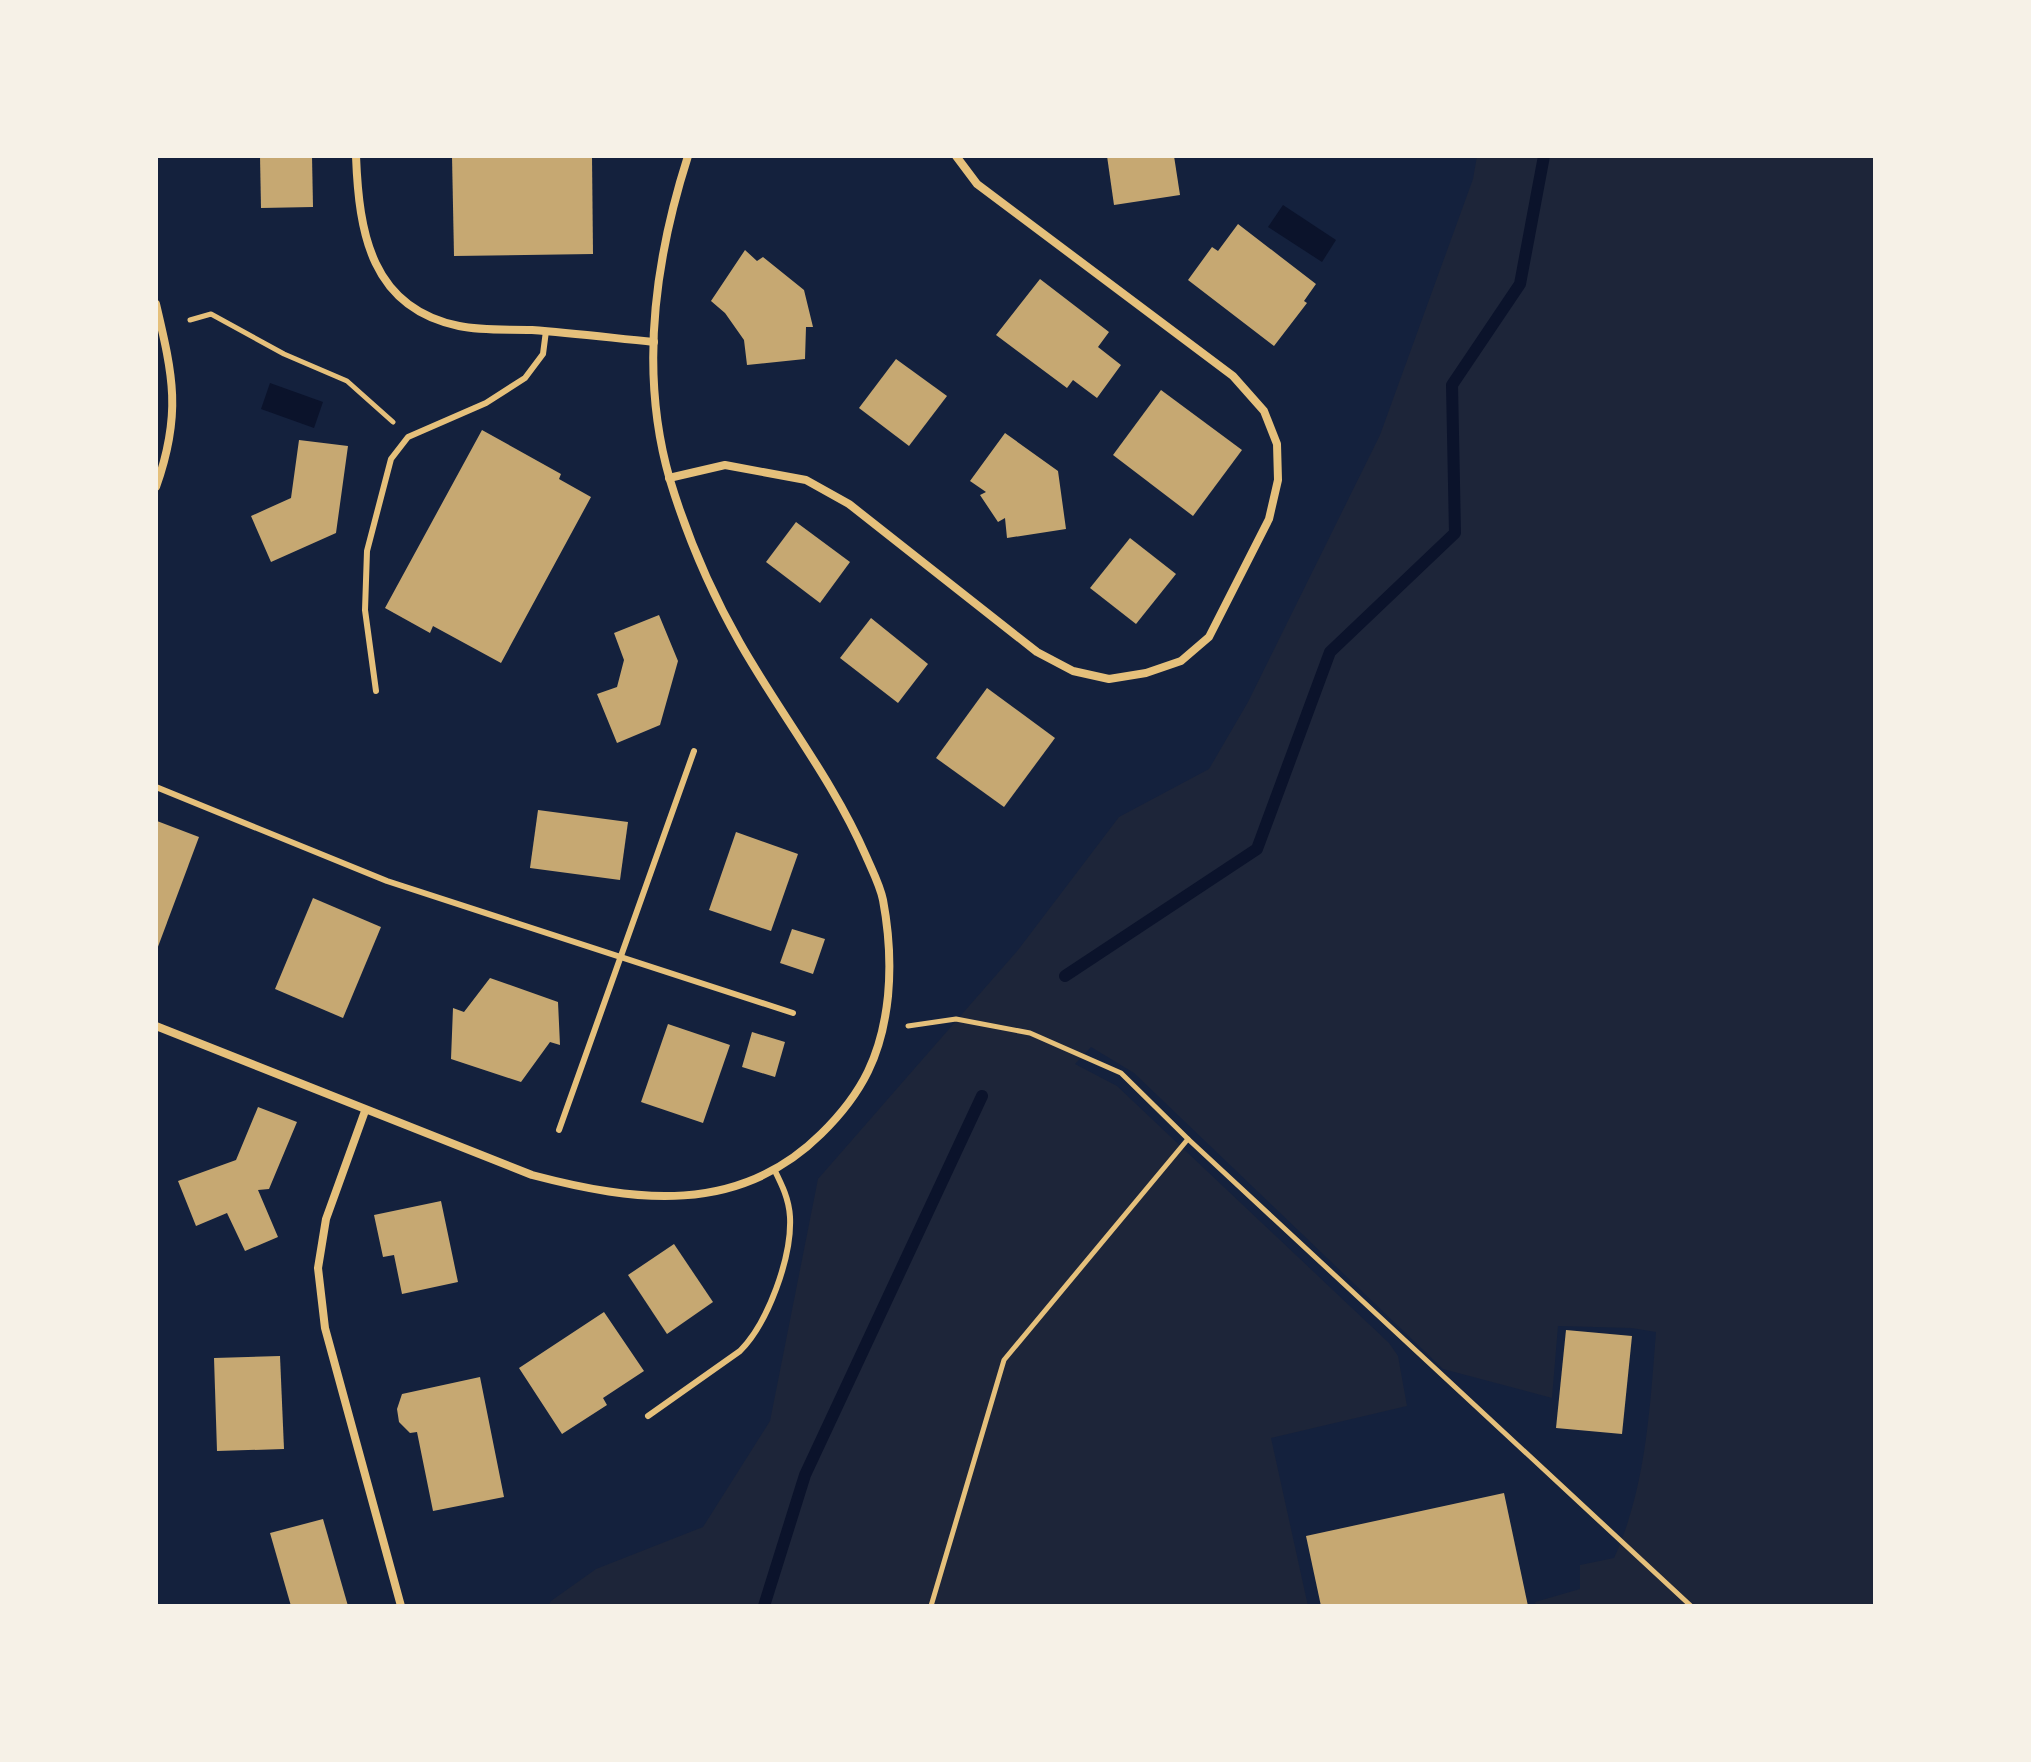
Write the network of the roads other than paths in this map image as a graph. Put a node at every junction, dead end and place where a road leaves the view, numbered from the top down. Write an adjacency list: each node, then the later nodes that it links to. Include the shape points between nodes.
1 (356, 156): 5 (street, via 358,206 374,264 407,305 460,326)
2 (688, 156): 6 (street, via 660,266)
3 (956, 156): 7 (street, via 977,184 1233,376 1264,411 1277,444 1278,480 1269,519 1209,637 1181,661 1146,673 1109,679 1073,671 1037,652 849,504 806,480 725,465)
4 (156, 304): 8 (street, via 172,376 173,419)
5 (546, 331): 6 (street); 9 (lane, via 543,354 525,378 486,403 408,437 391,459 367,551 365,610)
6 (654, 342): 7 (street, via 656,406)
7 (669, 478): 17 (street, via 697,558 739,642 851,823 882,897 890,974 885,1029 872,1067 844,1111 812,1143)
8 (156, 487)
9 (376, 691)
10 (694, 751): 12 (lane)
11 (156, 787): 12 (lane, via 387,881)
12 (621, 957): 13 (lane); 16 (lane)
13 (793, 1013)
14 (156, 1026): 15 (street)
15 (365, 1111): 17 (street, via 532,1175 588,1190 697,1196 754,1181); 19 (street, via 326,1219 318,1268 325,1328)
16 (559, 1130)
17 (774, 1169): 18 (lane, via 786,1194 790,1239 777,1286 752,1340)
18 (648, 1416)
19 (401, 1606)

